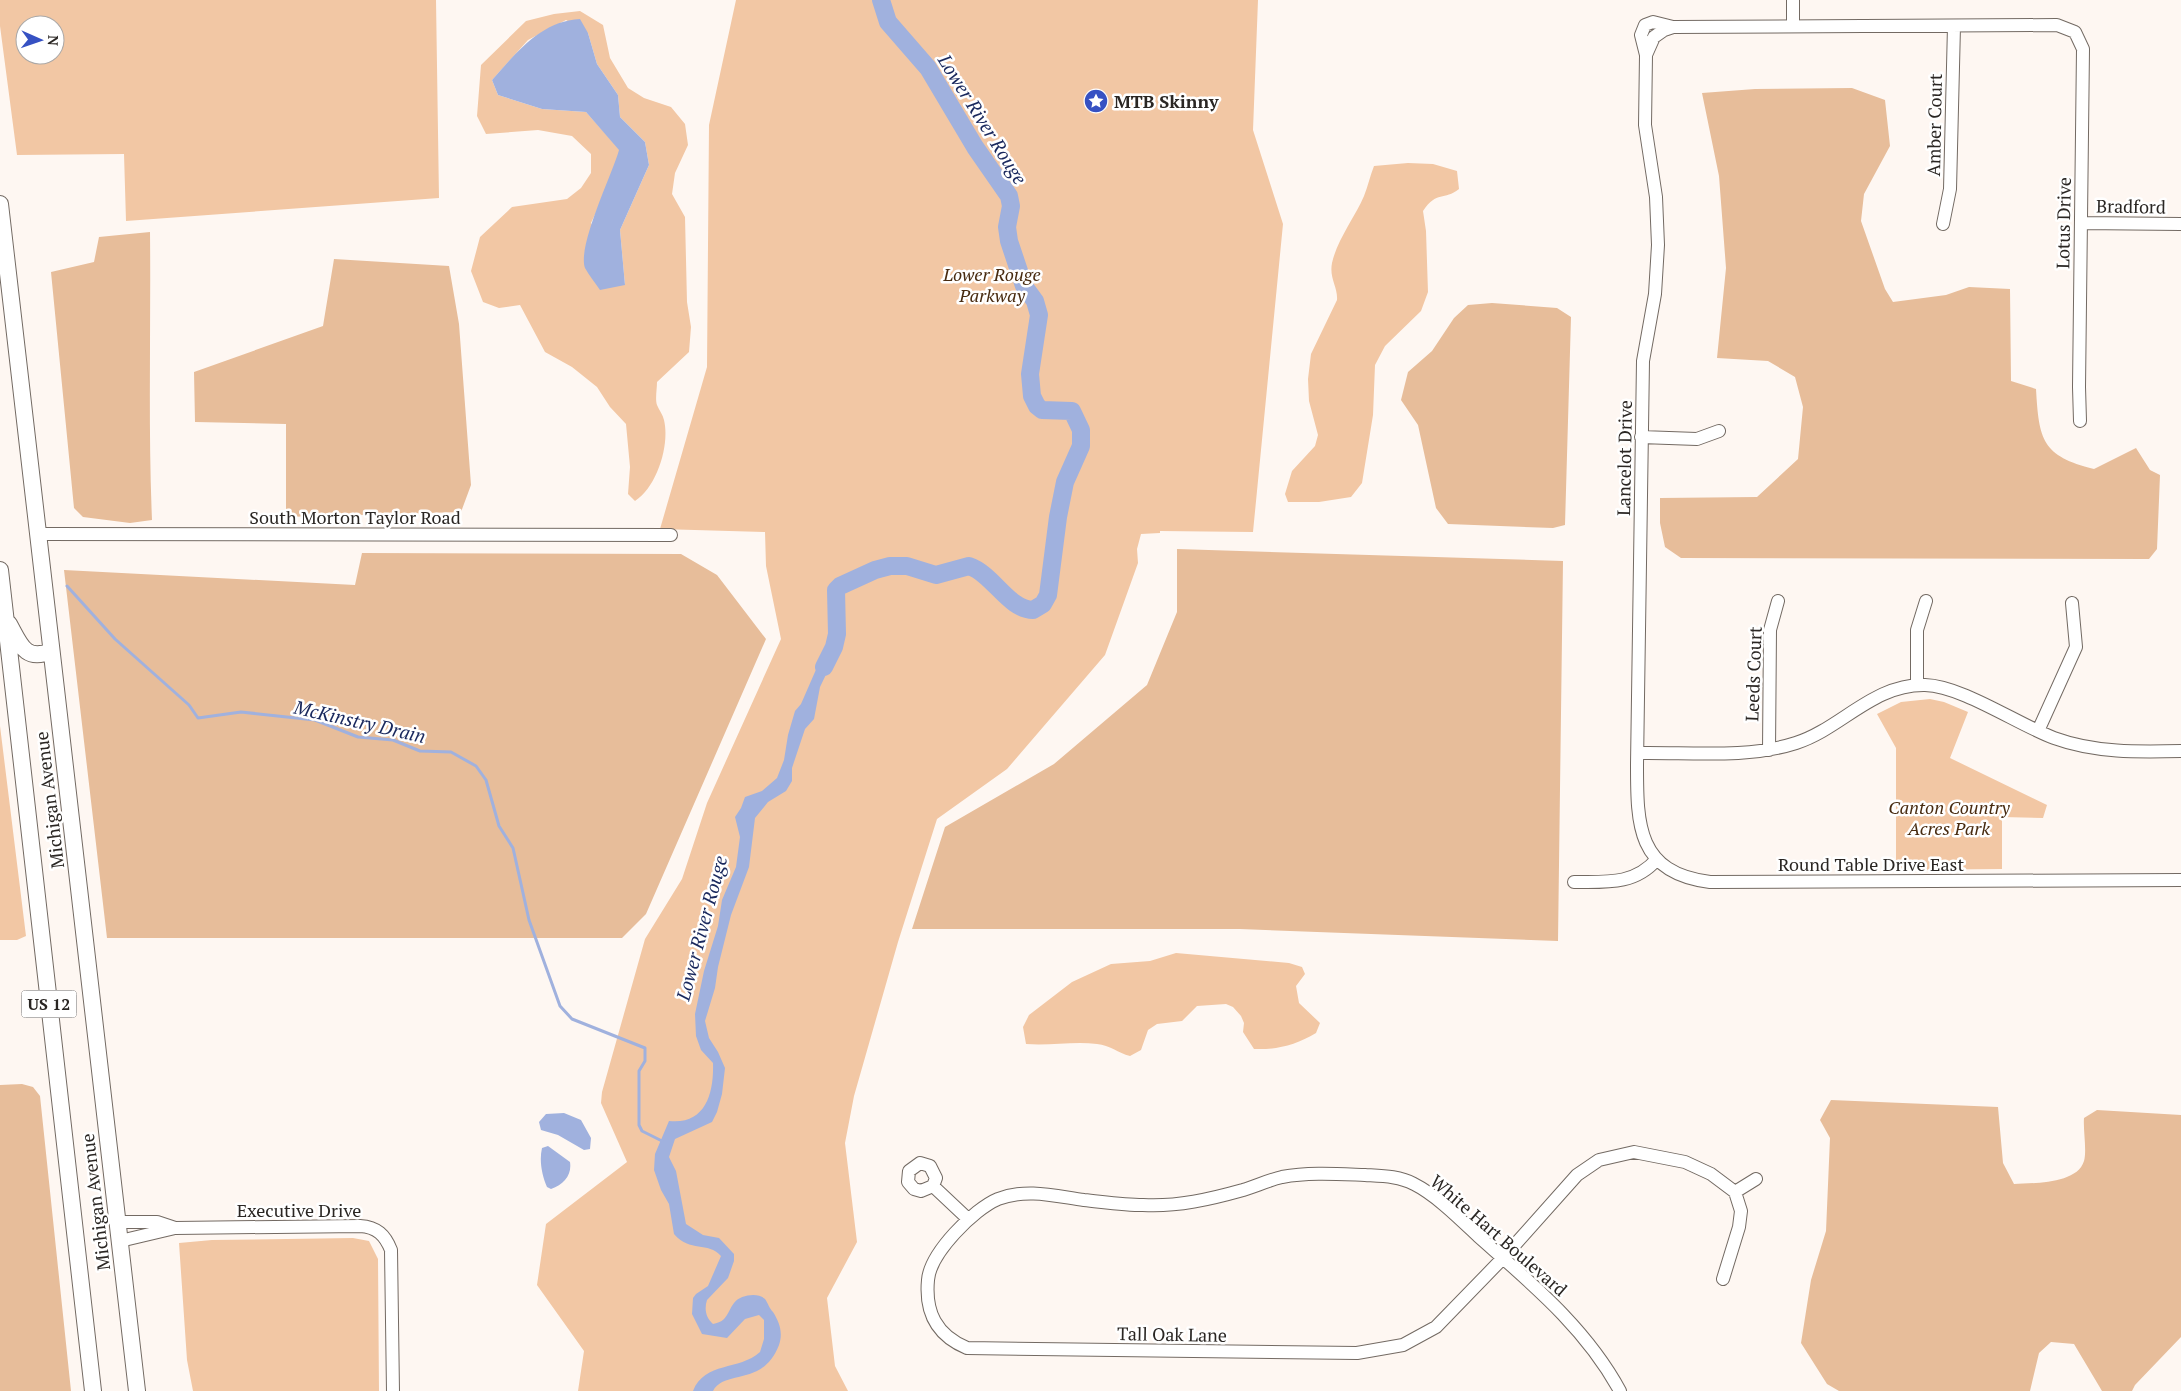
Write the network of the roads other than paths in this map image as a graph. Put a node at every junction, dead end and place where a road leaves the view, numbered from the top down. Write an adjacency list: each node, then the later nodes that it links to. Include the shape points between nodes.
1 (1793, 0): 2 (street)
2 (1793, 26): 3 (street); 4 (street)
3 (1954, 26): 7 (street, Lotus Drive, via 2057,25 2071,29 2080,40 2083,49); 8 (street, Amber Court, via 1950,189)
4 (1673, 27): 5 (street, Lancelot Drive, via 1656,35); 5 (street, Lancelot Drive, via 1653,22 1645,25 1641,35)
5 (1646, 55): 12 (street, Lancelot Drive, via 1645,125 1656,197 1658,245 1655,294 1643,361)
6 (0, 204): 13 (main road, Michigan Avenue / US 12)
7 (2081, 223): 9 (street, Bradford); 10 (street, Lotus Drive)
8 (1943, 224)
9 (2181, 224)
10 (2080, 421)
11 (1719, 431): 12 (street, via 1697,439)
12 (1641, 437): 25 (street, Lancelot Drive)
13 (38, 534): 14 (street, South Morton Taylor Road); 20 (main road, Michigan Avenue / US 12)
14 (671, 535)
15 (0, 570): 19 (main road, Michigan Avenue / US 12)
16 (1778, 601): 23 (street, Leeds Court, via 1769,639)
17 (1926, 601): 21 (street, via 1917,630)
18 (2072, 603): 22 (street, via 2076,647)
19 (6, 617): 20 (main road, via 24,650 36,655); 38 (main road, Michigan Avenue / US 12)
20 (51, 651): 33 (main road, Michigan Avenue / US 12)
21 (1917, 685): 22 (street, via 1954,691); 23 (street, via 1883,693 1814,736)
22 (2038, 731): 24 (street, via 2069,743 2103,750)
23 (1769, 750): 25 (street)
24 (2181, 751)
25 (1638, 752): 26 (street, Lancelot Drive, via 1638,822)
26 (1657, 859): 27 (street, Round Table Drive East, via 1681,876 1710,882); 28 (street, via 1643,873 1627,880)
27 (2181, 880)
28 (1574, 882)
29 (1756, 1179): 31 (street)
30 (933, 1186): 32 (street)
31 (1735, 1192): 36 (street, Tall Oak Lane, via 1711,1174 1684,1162 1634,1152 1599,1160 1577,1175); 37 (street, via 1741,1211 1739,1227)
32 (967, 1218): 36 (street, White Hart Boulevard, via 996,1200 1014,1194 1040,1193 1154,1205 1212,1198 1282,1178 1306,1175 1392,1176 1415,1184); 36 (street, Tall Oak Lane, via 939,1254 928,1275 926,1298 937,1328 956,1344 979,1349 1376,1352 1403,1345 1436,1328)
33 (118, 1222): 34 (street, Executive Drive, via 157,1222); 35 (main road, Michigan Avenue / US 12)
34 (175, 1228): 35 (street, Executive Drive); 40 (street, Executive Drive, via 360,1226 382,1234 391,1250)
35 (120, 1241): 39 (main road, Michigan Avenue / US 12)
36 (1503, 1258): 41 (street, White Hart Boulevard, via 1579,1332)
37 (1723, 1279)
38 (93, 1391)
39 (137, 1391)
40 (393, 1391)
41 (1620, 1391)

